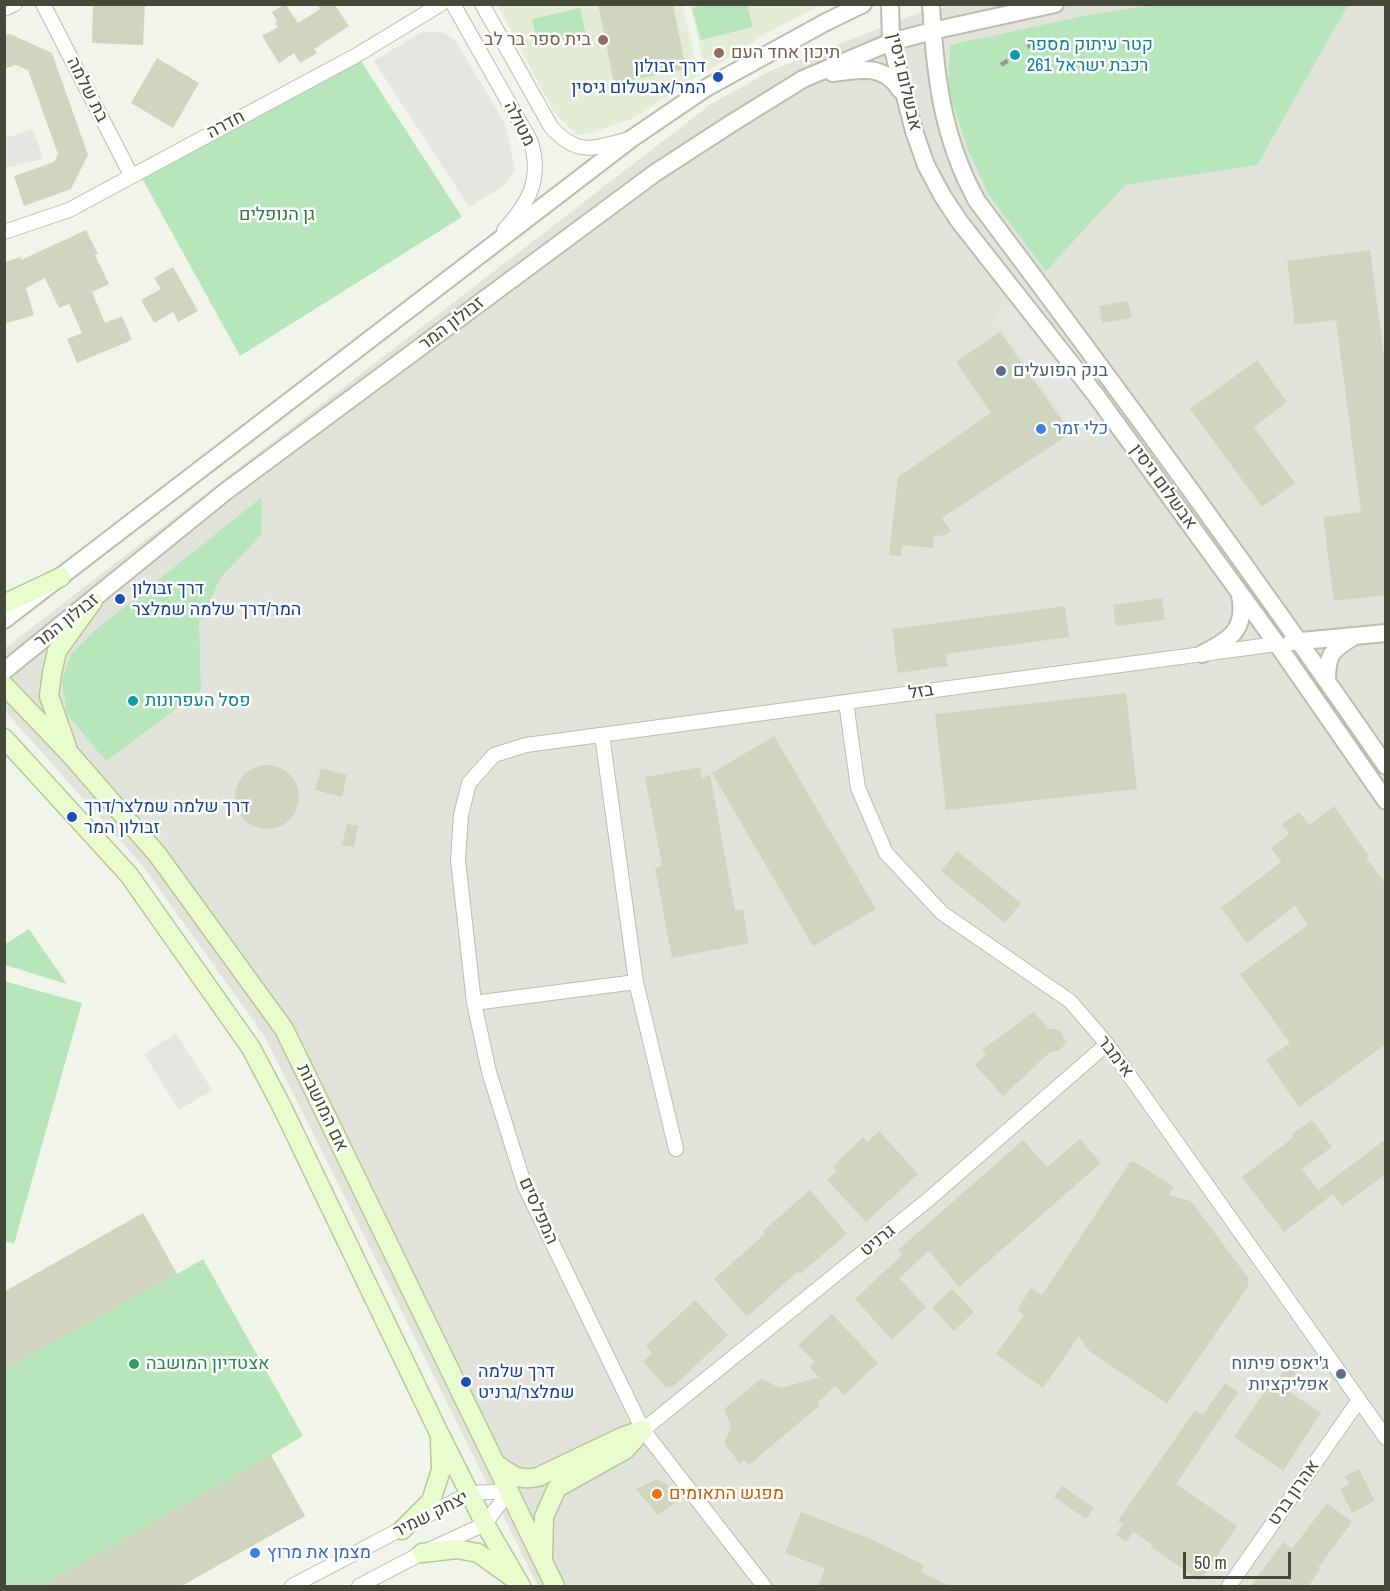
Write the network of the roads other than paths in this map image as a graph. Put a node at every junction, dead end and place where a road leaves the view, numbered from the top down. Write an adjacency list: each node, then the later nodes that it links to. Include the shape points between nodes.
1 (15, 4): 11 (street)
2 (44, 4): 18 (street, בת שלמה)
3 (441, 4): 18 (street, חדרה, via 357,55)
4 (453, 4): 20 (street, מטולה, via 535,155 536,171 529,194 521,210)
5 (482, 4): 17 (street, מטולה, via 551,127 561,138 586,148)
6 (846, 4): 12 (street)
7 (863, 4): 12 (street)
8 (890, 4): 14 (street, אבשלום גיסין)
9 (931, 4): 13 (street, אבשלום גיסין)
10 (1054, 4): 13 (street, זבולון המר)
11 (4, 9)
12 (826, 22): 17 (street, via 706,88)
13 (932, 31): 14 (street, זבולון המר); 28 (street, אבשלום גיסין, via 939,90 953,150 977,201 1113,381)
14 (891, 42): 15 (street, זבולון המר); 16 (street, אבשלום גיסין)
15 (803, 80): 16 (street, via 872,69 891,78); 23 (street, זבולון המר, via 655,173 225,492)
16 (905, 100): 22 (street, אבשלום גיסין, via 926,165 958,221 1095,394)
17 (631, 139): 20 (street)
18 (131, 175): 19 (street, חדרה, via 69,210)
19 (4, 232)
20 (492, 244): 21 (street)
21 (61, 577): 24 (main road); 25 (street)
22 (1239, 592): 29 (street, אבשלום גיסין); 30 (street, via 1243,618 1239,626 1221,644)
23 (93, 601): 31 (street, זבולון המר); 37 (main road, via 57,651 51,680 50,696)
24 (4, 604)
25 (4, 620)
26 (1386, 633): 27 (street, בזל)
27 (1356, 636): 28 (street, בזל); 32 (street, via 1330,656)
28 (1300, 641): 29 (street, בזל); 32 (street, אבשלום גיסין)
29 (1277, 644): 30 (street, בזל); 42 (street, אבשלום גיסין)
30 (1202, 654): 34 (street, בזל)
31 (4, 671)
32 (1327, 681): 40 (street, אבשלום גיסין)
33 (4, 685): 37 (main road, אם המושבות)
34 (846, 702): 35 (street, בזל); 45 (street, אימבר, via 858,788 886,853 942,914 1070,1001)
35 (602, 735): 41 (street, בזל, via 526,746 494,756); 43 (street)
36 (4, 738): 39 (main road, אם המושבות)
37 (70, 754): 51 (main road, אם המושבות, via 157,854 284,1029)
38 (4, 760): 39 (main road)
39 (28, 765): 49 (main road, אם המושבות, via 129,875 251,1048)
40 (1386, 766)
41 (469, 783): 44 (street, המפלסים, via 461,815 458,860)
42 (1386, 801)
43 (636, 982): 44 (street); 46 (street)
44 (474, 1003): 48 (street, המפלסים, via 489,1072 525,1187)
45 (1107, 1044): 47 (street, אימבר); 48 (street, גרניט, via 929,1199)
46 (676, 1149)
47 (1359, 1400): 50 (street, אימבר); 63 (street, אהרון ברט)
48 (643, 1430): 51 (main road, via 538,1477 514,1477); 57 (main road, via 625,1450 557,1488 544,1516); 62 (street, המפלסים)
49 (439, 1433): 53 (main road, אם המושבות); 55 (main road, via 441,1470 431,1501)
50 (1386, 1438)
51 (495, 1463): 52 (main road, אם המושבות)
52 (509, 1491): 53 (street, יצחק שמיר); 54 (street, יצחק שמיר); 57 (main road, אם המושבות)
53 (470, 1493): 54 (main road, אם המושבות); 55 (street, יצחק שמיר)
54 (485, 1524): 56 (street, יצחק שמיר); 58 (main road, אם המושבות)
55 (402, 1530): 59 (street, יצחק שמיר)
56 (422, 1553): 58 (main road, via 457,1549 478,1553); 60 (street, יצחק שמיר)
57 (543, 1563): 61 (main road, אם המושבות)
58 (519, 1583)
59 (292, 1587)
60 (359, 1587)
61 (555, 1587)
62 (764, 1587)
63 (1229, 1587)

